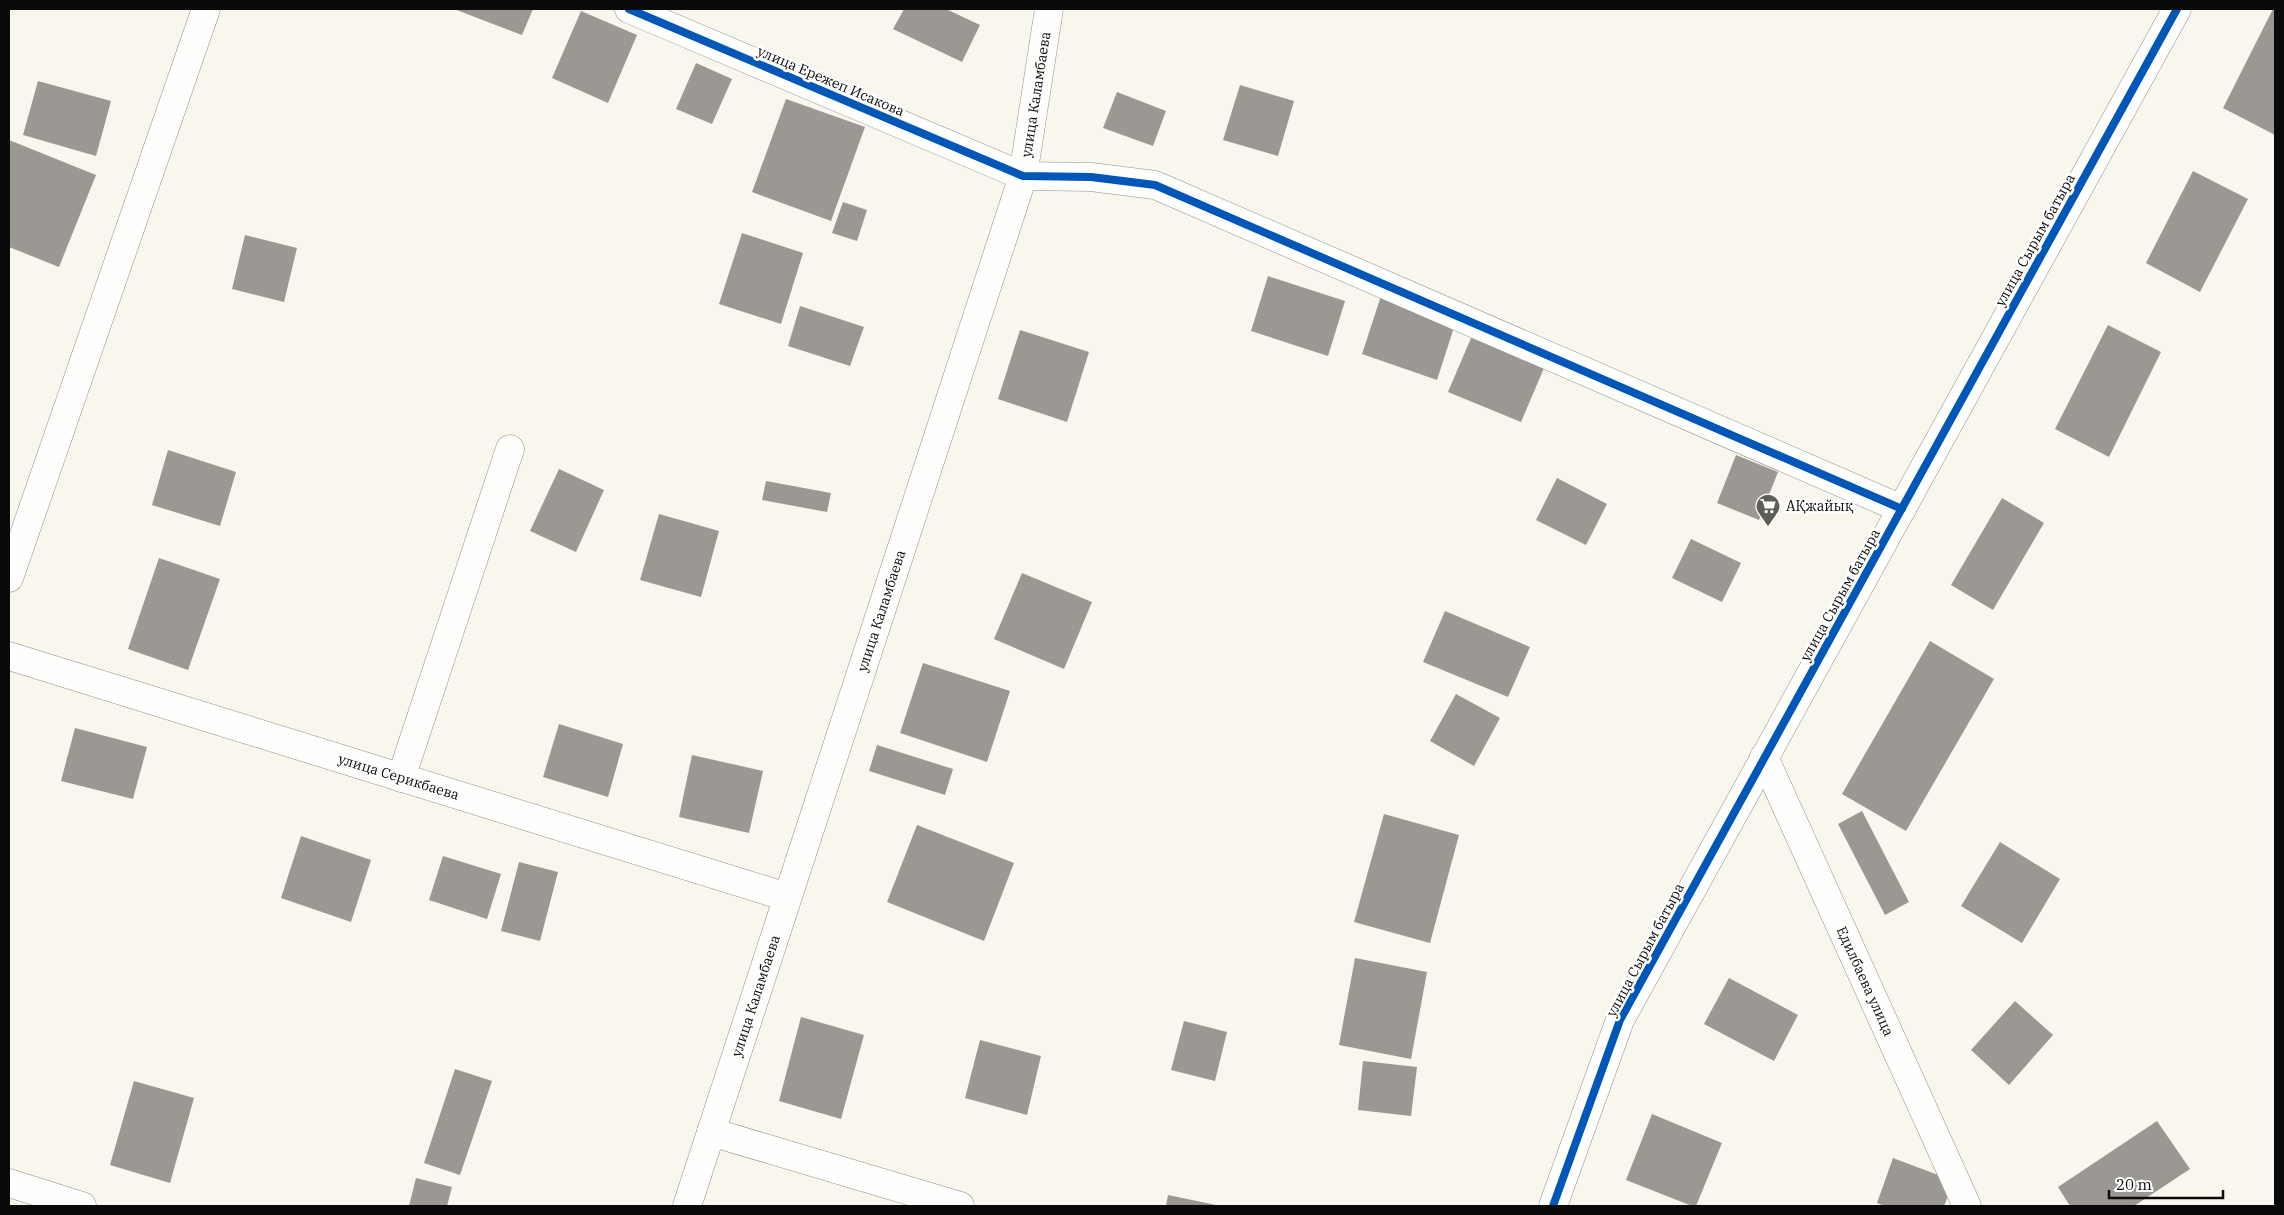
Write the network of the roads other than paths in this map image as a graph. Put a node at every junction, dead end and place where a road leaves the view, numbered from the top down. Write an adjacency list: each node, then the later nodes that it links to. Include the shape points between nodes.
1 (206, 9): 8 (street)
2 (630, 9): 5 (street, улица Ережеп Исакова)
3 (1049, 9): 5 (street, улица Каламбаева)
4 (2177, 9): 7 (street, улица Сырым батыра)
5 (1023, 176): 7 (street, via 1091,177 1155,185); 12 (street, улица Каламбаева)
6 (510, 449): 11 (street)
7 (1902, 508): 10 (street, улица Сырым батыра)
8 (9, 578)
9 (9, 656): 11 (street, улица Серикбаева)
10 (1764, 757): 18 (street, улица Сырым батыра, via 1620,1020); 19 (street, Едилбаева улица)
11 (401, 778): 12 (street, улица Серикбаева)
12 (787, 897): 13 (street, улица Каламбаева)
13 (711, 1132): 16 (street, улица Каламбаева); 17 (street)
14 (9, 1183): 15 (street)
15 (82, 1206)
16 (687, 1206)
17 (960, 1206)
18 (1553, 1206)
19 (1967, 1206)

